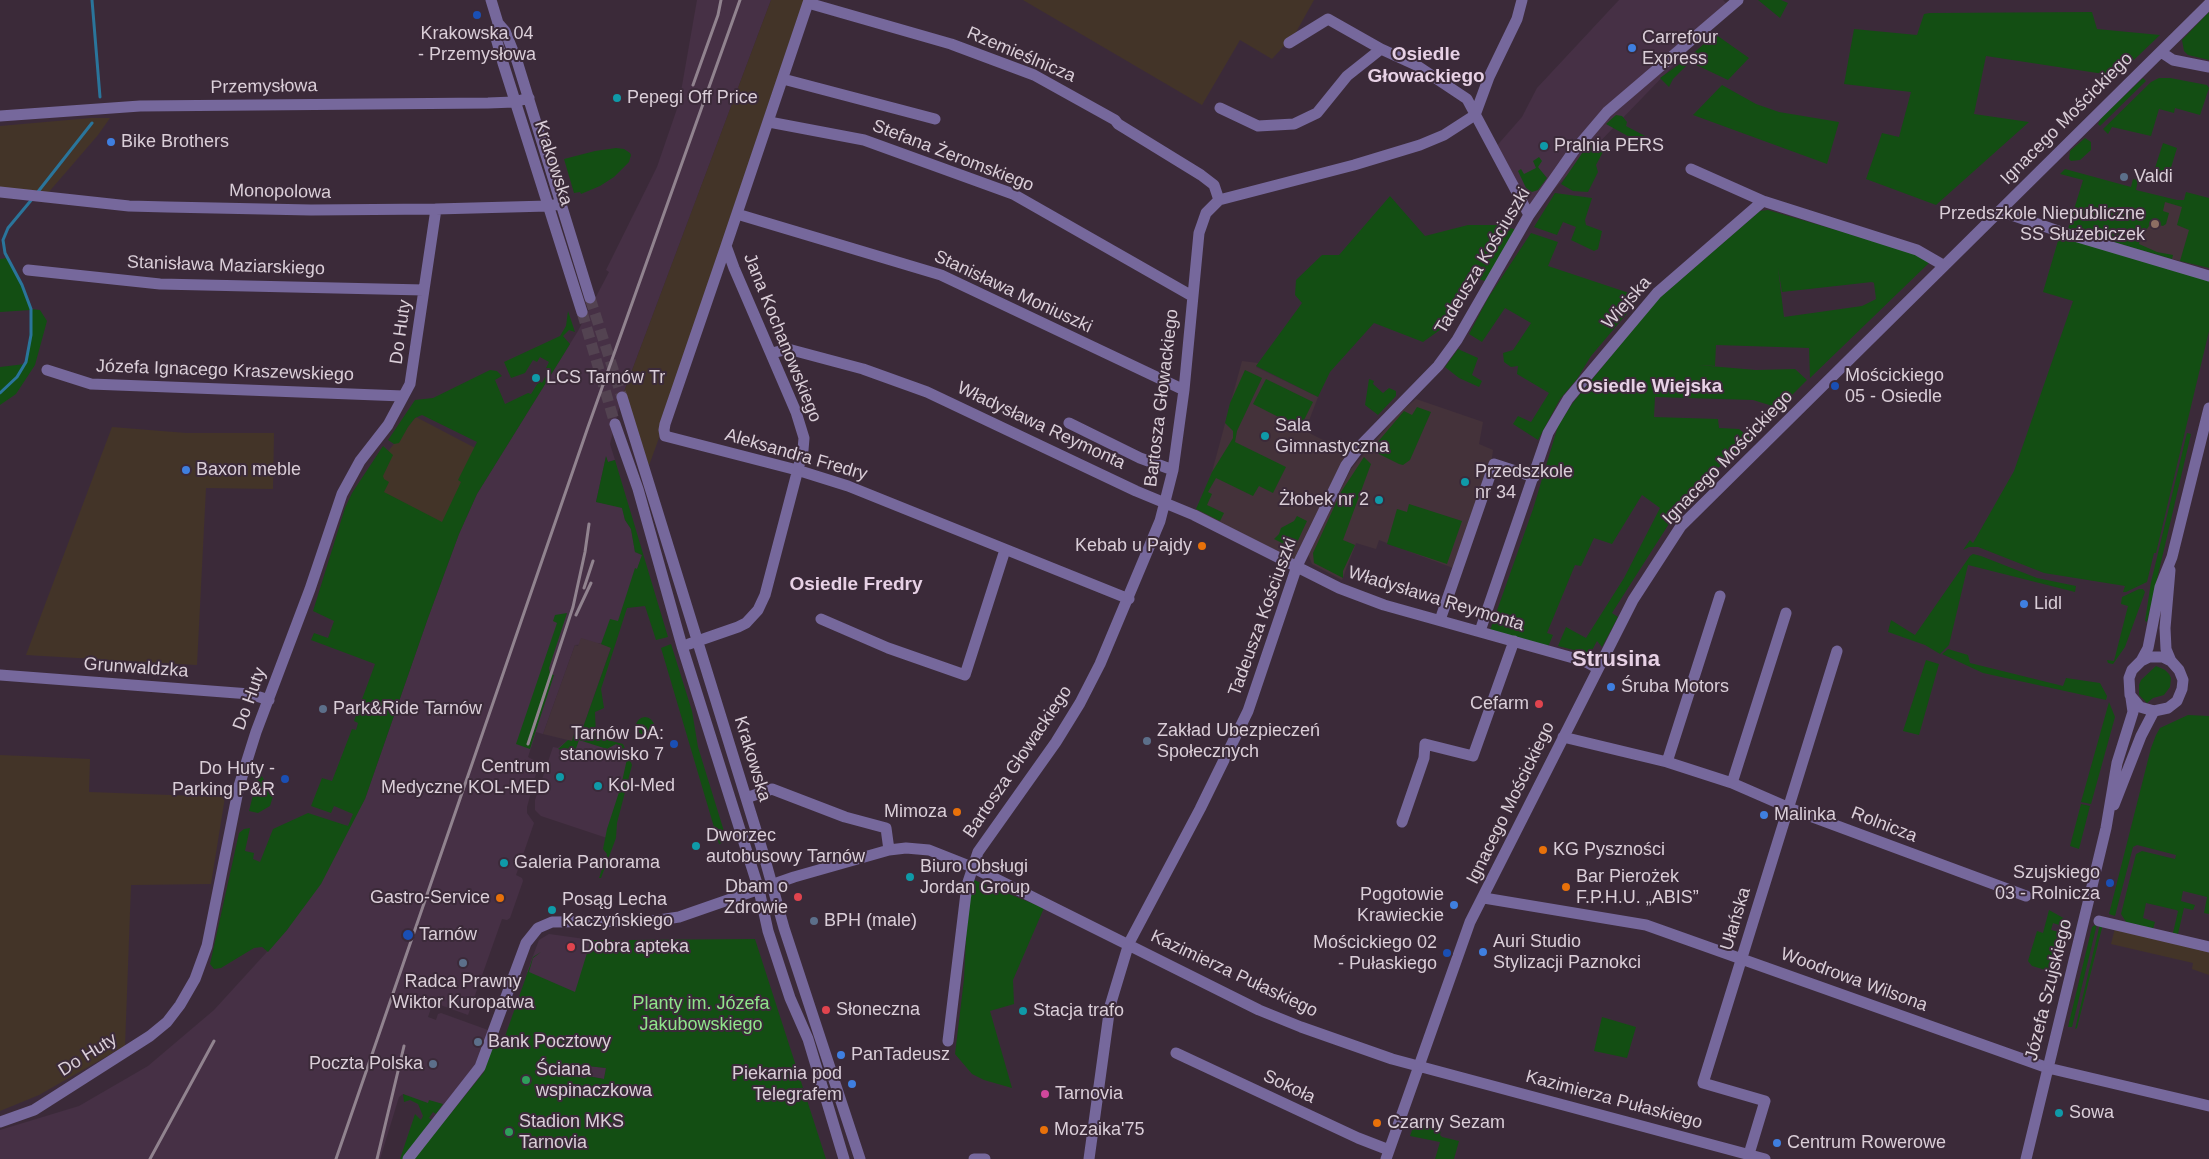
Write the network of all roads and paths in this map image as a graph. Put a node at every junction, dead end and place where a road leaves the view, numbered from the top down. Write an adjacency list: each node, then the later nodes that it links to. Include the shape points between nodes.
1 (491, 0): 6 (street, Krakowska)
2 (1522, 0): 15 (street, via 1517,19)
3 (1738, 0): 27 (street, Tadeusza Kościuszki, via 1607,112)
4 (808, 2): 11 (street, Jana Kochanowskiego); 21 (street, Rzemieślnicza, via 951,44 1034,75 1115,120 1201,175 1214,185)
5 (2209, 4): 9 (street, Ignacego Mościckiego)
6 (498, 24): 12 (street, Krakowska, via 505,30); 13 (street, Krakowska, via 496,38)
7 (1289, 43): 8 (street, via 1328,20)
8 (1381, 49): 14 (street, via 1347,76 1317,113 1294,124 1258,126); 15 (street, via 1416,65 1467,99)
9 (2161, 52): 10 (street, via 2173,60); 25 (street, Ignacego Mościckiego)
10 (2209, 67)
11 (783, 79): 17 (street); 18 (street, Jana Kochanowskiego)
12 (529, 98): 13 (street, Przemysłowa); 23 (street, Krakowska)
13 (514, 102): 16 (street, Przemysłowa, via 140,106); 23 (street, Krakowska)
14 (1220, 108)
15 (1475, 115): 21 (street, via 1444,135 1420,144 1347,167); 27 (street)
16 (0, 116)
17 (935, 119)
18 (769, 122): 26 (street, Jana Kochanowskiego); 33 (street, Stefana Żeromskiego, via 864,140 1014,194)
19 (1691, 169): 22 (street)
20 (0, 192): 24 (street, Monopolowa, via 128,206)
21 (1219, 200): 33 (street, Bartosza Głowackiego, via 1206,213 1201,224)
22 (1763, 201): 29 (street, via 1916,250); 46 (street, Wiejska, via 1657,293 1568,399 1548,433)
23 (554, 205): 24 (street, Monopolowa); 34 (street, Krakowska); 35 (street, Krakowska)
24 (436, 209): 32 (street, Do Huty)
25 (2000, 210): 29 (street, Ignacego Mościckiego); 31 (street, via 2061,232)
26 (737, 214): 28 (street, Jana Kochanowskiego); 38 (street, Stanisława Moniuszki, via 941,275)
27 (1529, 215): 50 (street, Tadeusza Kościuszki, via 1471,317 1438,366 1362,444 1346,465)
28 (726, 246): 36 (street, Jana Kochanowskiego); 44 (street, Aleksandra Fredry, via 664,434 668,438)
29 (1943, 265): 63 (street, Ignacego Mościckiego, via 1681,526 1633,600)
30 (28, 270): 32 (street, Stanisława Maziarskiego, via 160,284)
31 (2209, 276)
32 (424, 290): 39 (street, Do Huty, via 414,366)
33 (1192, 296): 38 (street, Bartosza Głowackiego)
34 (590, 298)
35 (582, 312)
36 (772, 353): 44 (street, Jana Kochanowskiego, via 804,438); 47 (street, Władysława Reymonta, via 788,349 863,369 927,392)
37 (47, 370): 39 (street, Józefa Ignacego Kraszewskiego, via 91,384)
38 (1184, 390): 45 (street, Bartosza Głowackiego)
39 (403, 396): 66 (street, Do Huty, via 388,425 360,461 342,494)
40 (622, 397): 58 (street, Krakowska)
41 (2209, 408): 49 (street, Józefa Szujskiego)
42 (1069, 423): 45 (street, via 1140,458)
43 (615, 424): 59 (street, Krakowska, via 638,489)
44 (797, 470): 48 (street, Aleksandra Fredry, via 848,486); 58 (street, Jana Kochanowskiego, via 758,610 738,627)
45 (1173, 470): 47 (street, Bartosza Głowackiego)
46 (1534, 477): 55 (street, via 1494,464); 56 (street, Wiejska)
47 (1165, 504): 50 (street, Władysława Reymonta); 52 (street, Bartosza Głowackiego)
48 (1005, 550): 52 (street, Aleksandra Fredry); 54 (street, via 965,675 888,648)
49 (2170, 563): 61 (street, Józefa Szujskiego, via 2160,587 2148,648); 62 (street, Józefa Szujskiego, via 2165,628 2166,649)
50 (1297, 566): 55 (street, Władysława Reymonta, via 1348,592); 82 (street, Tadeusza Kościuszki, via 1248,711)
51 (1720, 596): 69 (street)
52 (1129, 599): 76 (street, Bartosza Głowackiego, via 1080,702 1056,742 978,852)
53 (1786, 613): 70 (street)
54 (821, 619)
55 (1440, 620): 56 (street, Władysława Reymonta)
56 (1480, 631): 57 (street, Władysława Reymonta)
57 (1514, 641): 63 (street, Władysława Reymonta, via 1584,661); 73 (street, via 1473,756 1425,744 1424,758)
58 (697, 642): 59 (street, Jana Kochanowskiego); 71 (street, Krakowska)
59 (682, 646): 78 (street, Krakowska)
60 (1837, 651): 72 (street, Ułańska)
61 (2141, 661): 62 (street, via 2156,656); 65 (street, Józefa Szujskiego, via 2128,678)
62 (2171, 661): 67 (street, Józefa Szujskiego, via 2181,675 2180,695 2168,708)
63 (1597, 668): 68 (street, Ignacego Mościckiego)
64 (0, 675): 66 (street, Grunwaldzka, via 250,694)
65 (2132, 698): 67 (street, via 2140,707); 74 (street, Józefa Szujskiego, via 2133,712 2117,763)
66 (269, 700): 90 (street, Do Huty, via 241,779 202,961 180,1005 166,1022 138,1045 34,1110)
67 (2154, 711): 74 (street, Józefa Szujskiego, via 2141,736)
68 (1562, 737): 69 (street, Rolnicza); 80 (street, Ignacego Mościckiego)
69 (1667, 762): 70 (street, Rolnicza)
70 (1732, 783): 72 (street, Rolnicza)
71 (746, 798): 75 (street, via 772,789 845,817 886,828); 77 (street, Krakowska)
72 (1788, 808): 79 (street, Rolnicza); 84 (street, Ułańska)
73 (1402, 822)
74 (2106, 828): 88 (street, Józefa Szujskiego)
75 (889, 850): 76 (street, Kazimierza Pułaskiego, via 929,850); 77 (street, Kazimierza Pułaskiego)
76 (972, 867): 82 (street, Kazimierza Pułaskiego); 85 (street, Bartosza Głowackiego)
77 (772, 885): 78 (street, Kazimierza Pułaskiego); 95 (street, Krakowska)
78 (759, 890): 93 (street, Kazimierza Pułaskiego, via 661,920 552,922 541,926 530,935 477,1072); 94 (street, Krakowska, via 768,931 808,1040)
79 (2026, 896)
80 (1484, 898): 84 (street, Woodrowa Wilsona, via 1646,925); 87 (street, Ignacego Mościckiego, via 1470,922)
81 (2099, 921): 83 (street)
82 (1129, 943): 87 (street, Kazimierza Pułaskiego, via 1280,1019 1392,1059); 98 (street, Tadeusza Kościuszki, via 1109,1014)
83 (2209, 947)
84 (1742, 959): 88 (street, Woodrowa Wilsona); 92 (street, Ułańska, via 1703,1084 1764,1101)
85 (948, 1041)
86 (1176, 1053): 91 (street, Sokoła)
87 (1419, 1065): 91 (street, Ignacego Mościckiego); 92 (street, Kazimierza Pułaskiego)
88 (2048, 1068): 89 (street, Woodrowa Wilsona); 100 (street, Józefa Szujskiego)
89 (2209, 1106)
90 (0, 1122)
91 (1387, 1154)
92 (1749, 1154): 99 (street, Kazimierza Pułaskiego)
93 (408, 1159)
94 (844, 1159)
95 (860, 1159)
96 (974, 1159): 97 (street)
97 (985, 1159)
98 (1089, 1159)
99 (1765, 1159)
100 (2026, 1159)

